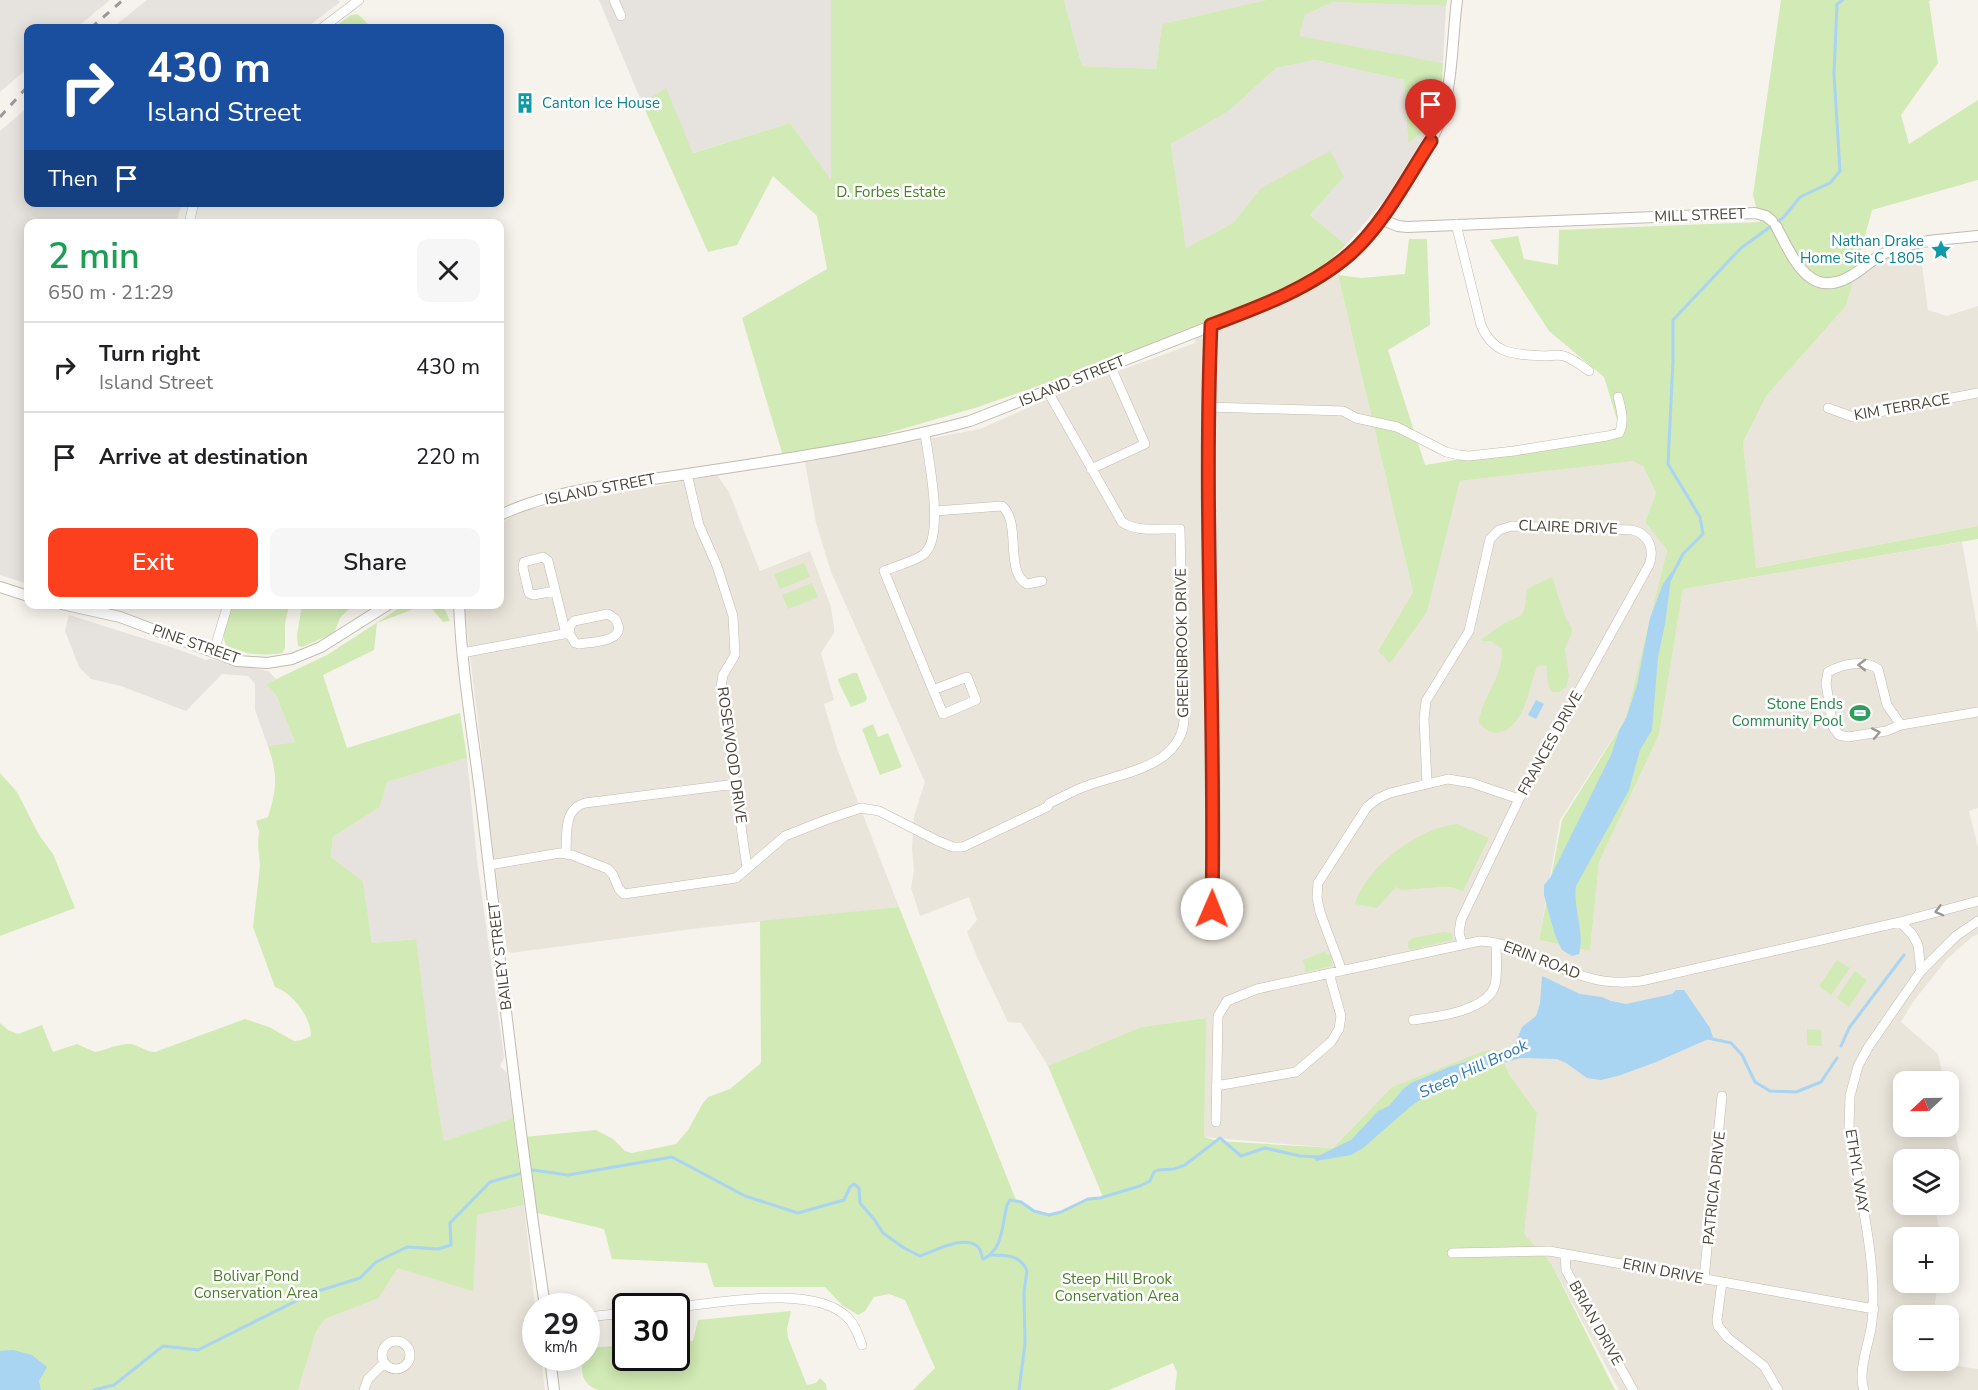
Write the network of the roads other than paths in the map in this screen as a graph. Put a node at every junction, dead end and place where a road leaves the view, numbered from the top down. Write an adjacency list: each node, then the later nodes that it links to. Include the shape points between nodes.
1 (358, 0): 5 (street)
2 (615, 0): 4 (street)
3 (1456, 0): 6 (street, ISLAND STREET, via 1449,88 1440,120 1431,141)
4 (621, 16)
5 (327, 24)
6 (1380, 219): 7 (street, MILL STREET, via 1398,226); 9 (street, ISLAND STREET, via 1351,253 1325,273 1290,293)
7 (1456, 224): 8 (street, MILL STREET, via 1755,213 1774,223 1801,269 1824,284 1836,282 1893,250); 11 (street, via 1481,325 1493,345 1510,352 1562,356)
8 (1978, 236)
9 (1211, 325): 10 (street, ISLAND STREET); 15 (street)
10 (1110, 365): 12 (street, ISLAND STREET); 18 (street, via 1145,444)
11 (1589, 371)
12 (1047, 390): 17 (street, ISLAND STREET, via 984,417); 18 (street, GREENBROOK DRIVE)
13 (1978, 393): 16 (street, KIM TERRACE, via 1853,417)
14 (1618, 397): 15 (street, via 1622,428 1619,433 1469,456 1446,452 1397,427 1356,418 1343,411)
15 (1209, 407): 46 (street, via 1213,793)
16 (1828, 408)
17 (925, 433): 19 (street, ISLAND STREET); 20 (street)
18 (1091, 470): 42 (street, GREENBROOK DRIVE, via 1128,526 1180,529 1184,721 1175,746 1143,768 1088,785 963,847 952,847 879,811 861,808 784,836)
19 (687, 474): 21 (street, ISLAND STREET, via 569,492); 37 (street, ROSEWOOD DRIVE, via 699,525 733,616 735,656 723,675 721,687)
20 (935, 511): 23 (street, via 1002,506 1009,515 1020,579 1027,584); 34 (street, via 928,550 884,571)
21 (504, 513)
22 (1651, 546): 38 (street, CLAIRE DRIVE, via 1644,536 1632,530 1508,526 1490,539 1468,631 1425,707); 39 (street, FRANCES DRIVE, via 1649,565)
23 (1042, 581)
24 (0, 587): 26 (street)
25 (555, 591): 25 (street, via 547,559 524,562 529,593); 31 (street)
26 (24, 595)
27 (89, 609): 32 (street, PINE STREET)
28 (227, 609): 32 (street)
29 (381, 609): 32 (street, PINE STREET, via 321,647 292,659 267,663 237,661)
30 (459, 609): 33 (street, BAILEY STREET)
31 (567, 634): 31 (street, via 574,621 608,615 619,626 613,638 579,644); 33 (street)
32 (214, 651)
33 (462, 653): 41 (street, BAILEY STREET)
34 (933, 690): 34 (street, via 943,714 977,699 967,677)
35 (1978, 712): 36 (street)
36 (1901, 725): 36 (street, one-way to 36, via 1887,705 1878,669 1861,663 1828,672 1833,727 1839,735 1873,733)
37 (736, 784): 40 (street, via 576,806 569,817); 42 (street, ROSEWOOD DRIVE)
38 (1427, 784): 39 (street, via 1448,779 1463,781); 49 (street, via 1390,793 1370,804 1319,879 1320,912)
39 (1519, 799): 48 (street, FRANCES DRIVE, via 1461,920)
40 (566, 854): 41 (street, GREENBROOK DRIVE); 42 (street, GREENBROOK DRIVE, via 608,869 624,894 734,879)
41 (489, 866): 60 (street, BAILEY STREET)
42 (747, 868)
43 (1978, 901): 45 (street, ERIN ROAD, one-way to 45)
44 (1978, 921): 50 (street, ETHYL WAY, via 1956,936)
45 (1900, 922): 47 (street, ERIN ROAD, via 1628,982 1590,978); 50 (street, via 1918,945)
46 (1208, 936)
47 (1496, 943): 48 (street, ERIN ROAD, via 1480,940); 52 (street, via 1495,984 1487,998 1438,1017)
48 (1462, 944): 49 (street, ERIN ROAD)
49 (1342, 971): 51 (street, ERIN ROAD)
50 (1921, 971): 62 (street, ETHYL WAY, via 1863,1056 1850,1096 1849,1128 1873,1278)
51 (1329, 973): 53 (street, ERIN ROAD, via 1257,989 1227,1001 1217,1023); 53 (street, via 1341,1016 1331,1042 1296,1072)
52 (1413, 1020)
53 (1216, 1086): 55 (street, ERIN ROAD)
54 (1722, 1096): 58 (street, PATRICIA DRIVE)
55 (1216, 1122)
56 (1452, 1252): 57 (street, ERIN DRIVE, via 1531,1250)
57 (1565, 1254): 58 (street, ERIN DRIVE); 68 (street, BRIAN DRIVE, via 1566,1270)
58 (1704, 1279): 59 (street, ERIN DRIVE)
59 (1722, 1282): 62 (street, ERIN DRIVE); 69 (street, via 1718,1326 1764,1366)
60 (543, 1293)
61 (690, 1306): 63 (street, via 773,1297 812,1301 846,1315)
62 (1874, 1309): 70 (street, ETHYL WAY, via 1862,1376)
63 (862, 1345)
64 (384, 1364): 66 (street)
65 (552, 1371): 67 (street)
66 (364, 1390)
67 (554, 1390)
68 (1633, 1390)
69 (1778, 1390)
70 (1864, 1390)

